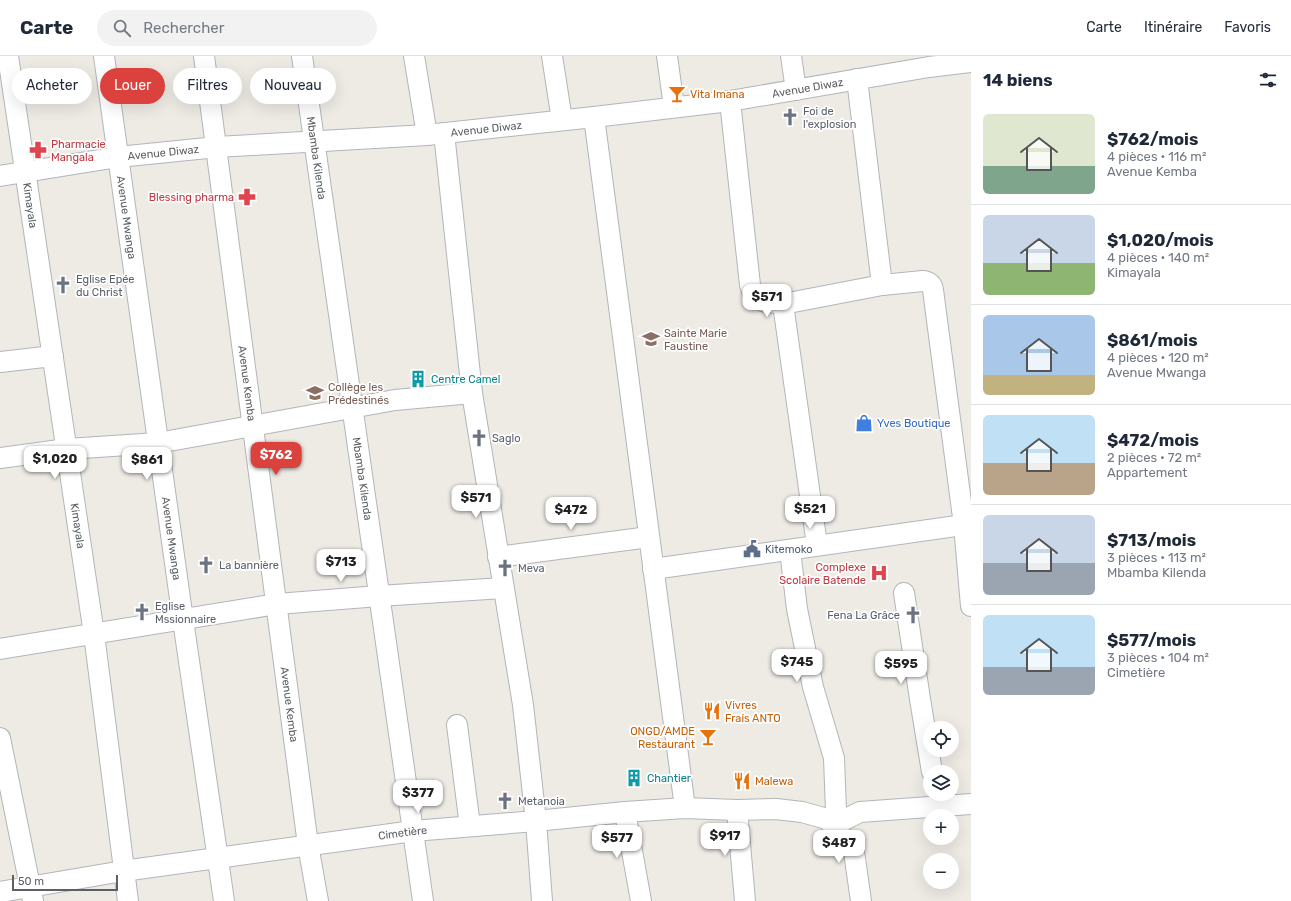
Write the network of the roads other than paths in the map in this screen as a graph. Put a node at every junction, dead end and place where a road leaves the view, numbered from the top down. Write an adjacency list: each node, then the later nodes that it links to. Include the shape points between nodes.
1 (8, 56): 21 (street, Kimayala)
2 (104, 56): 20 (street, Avenue Mwanga)
3 (204, 56): 19 (street, Avenue Kemba)
4 (302, 56): 18 (street, Mbamba Kilenda)
5 (414, 56): 17 (street)
6 (552, 56): 16 (street)
7 (667, 56): 14 (street)
8 (791, 56): 12 (street)
9 (971, 62): 10 (street, Avenue Diwaz, via 929,67)
10 (910, 64): 11 (street, Avenue Diwaz)
11 (857, 79): 12 (street, Avenue Diwaz); 23 (street)
12 (796, 90): 13 (street, Avenue Diwaz)
13 (730, 101): 14 (street, Avenue Diwaz); 24 (street, via 750,285 758,299)
14 (674, 107): 15 (street, Avenue Diwaz)
15 (594, 117): 16 (street, Avenue Diwaz); 34 (street)
16 (562, 120): 17 (street, Avenue Diwaz)
17 (436, 134): 18 (street, Avenue Diwaz); 27 (street)
18 (314, 142): 19 (street, Avenue Diwaz); 28 (street, Mbamba Kilenda)
19 (217, 147): 20 (street, Avenue Diwaz); 29 (street, Avenue Kemba)
20 (118, 157): 21 (street, Avenue Diwaz); 30 (street, Avenue Mwanga)
21 (25, 172): 22 (street, Avenue Diwaz); 25 (street, Kimayala)
22 (0, 176)
23 (882, 285): 24 (street); 33 (street, via 923,281 932,285)
24 (783, 304): 35 (street)
25 (53, 356): 26 (street); 31 (street, Kimayala)
26 (0, 362)
27 (472, 393): 28 (street); 37 (street)
28 (352, 407): 29 (street); 41 (street, Mbamba Kilenda)
29 (254, 425): 30 (street); 42 (street, Avenue Kemba)
30 (158, 443): 31 (street); 44 (street, Avenue Mwanga)
31 (67, 449): 32 (street); 45 (street, Kimayala)
32 (0, 458)
33 (967, 524): 35 (street); 43 (street)
34 (649, 537): 37 (street); 38 (street)
35 (817, 545): 36 (street)
36 (790, 550): 38 (street); 57 (street, via 797,609 814,687 834,758 836,811)
37 (498, 557): 39 (street)
38 (653, 569): 53 (street)
39 (504, 588): 41 (street); 56 (street, via 523,705)
40 (904, 592): 49 (street)
41 (379, 596): 42 (street); 59 (street, Mbamba Kilenda)
42 (277, 604): 44 (street); 60 (street, Avenue Kemba)
43 (971, 606)
44 (183, 620): 45 (street); 61 (street, Avenue Mwanga)
45 (94, 634): 46 (street); 62 (street, Kimayala)
46 (0, 649)
47 (457, 725): 58 (street)
48 (0, 738): 64 (street)
49 (931, 765)
50 (931, 801): 57 (street, via 860,812 838,823)
51 (946, 801): 52 (street)
52 (971, 804)
53 (685, 808): 54 (street, Cimetière); 55 (street, Cimetière)
54 (737, 810): 57 (street, Cimetière, via 776,809 802,812); 71 (street)
55 (625, 812): 56 (street, Cimetière); 70 (street)
56 (536, 821): 58 (street, Cimetière); 69 (street)
57 (830, 822): 72 (street, via 854,852)
58 (470, 826): 59 (street, Cimetière)
59 (413, 831): 60 (street, Cimetière); 68 (street, Mbamba Kilenda)
60 (308, 845): 61 (street, Cimetière); 67 (street, Avenue Kemba)
61 (218, 858): 62 (street, Cimetière); 66 (street, Avenue Mwanga)
62 (123, 871): 64 (street, Cimetière); 65 (street, Kimayala)
63 (0, 892): 64 (street, Cimetière)
64 (32, 894)
65 (128, 901)
66 (224, 901)
67 (318, 901)
68 (423, 901)
69 (542, 901)
70 (641, 901)
71 (745, 901)
72 (861, 901)

